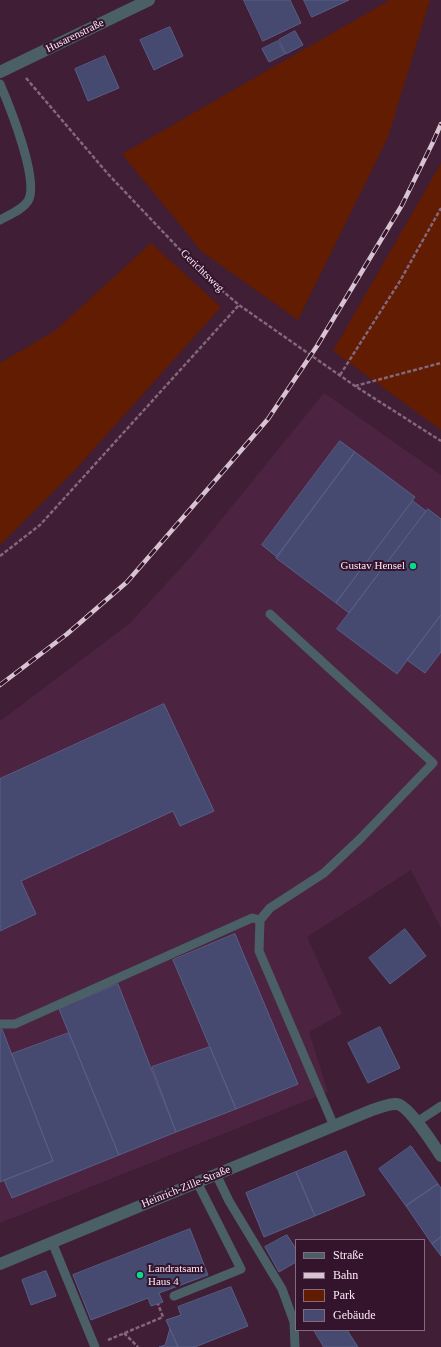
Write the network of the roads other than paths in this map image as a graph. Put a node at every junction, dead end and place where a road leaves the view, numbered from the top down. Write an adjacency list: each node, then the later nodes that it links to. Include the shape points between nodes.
1 (149, 0): 3 (street, Husarenstraße)
2 (0, 60): 3 (street)
3 (15, 65): 4 (street, Husarenstraße)
4 (0, 72)
5 (0, 84): 6 (lane, via 21,138 30,187 29,200)
6 (0, 220)
7 (270, 614): 8 (lane, via 433,763 360,840 324,873 270,908)
8 (260, 920): 9 (lane, via 252,918 15,1024); 12 (lane, via 259,951)
9 (0, 1024)
10 (441, 1106): 11 (lane)
11 (417, 1122): 12 (street, Heinrich-Zille-Straße, via 405,1108 398,1104 390,1104); 13 (street)
12 (334, 1126): 14 (street, Heinrich-Zille-Straße)
13 (441, 1156)
14 (216, 1174): 15 (street, Heinrich-Zille-Straße); 20 (lane, via 229,1201 282,1289 294,1322)
15 (197, 1182): 16 (street, Heinrich-Zille-Straße); 18 (lane, via 241,1269)
16 (52, 1242): 17 (street, Heinrich-Zille-Straße); 19 (lane)
17 (0, 1264)
18 (174, 1296)
19 (95, 1346)
20 (295, 1347)

